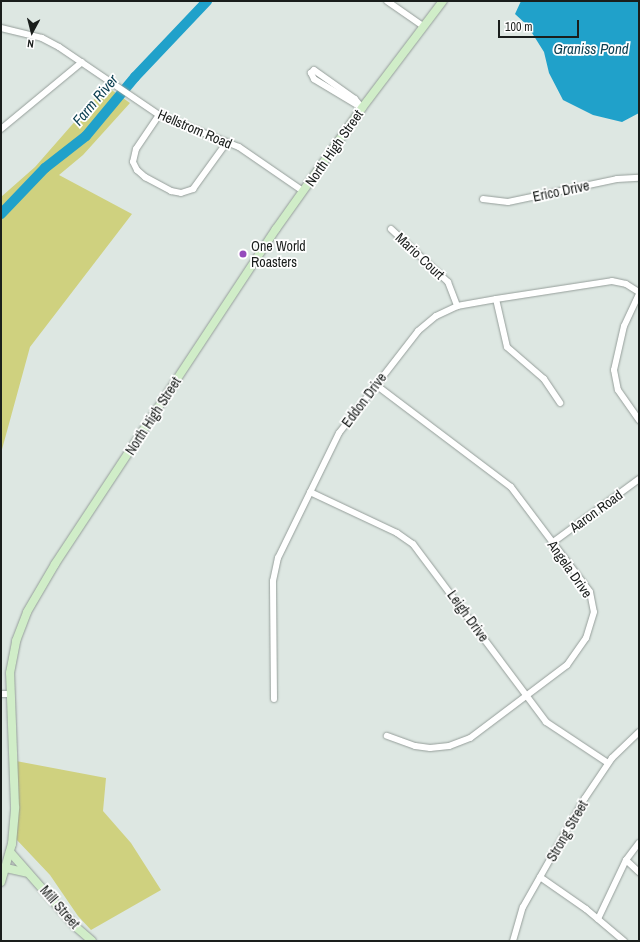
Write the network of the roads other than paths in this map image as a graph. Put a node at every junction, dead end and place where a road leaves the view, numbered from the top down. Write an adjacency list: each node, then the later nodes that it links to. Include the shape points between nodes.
1 (387, 1): 3 (street)
2 (443, 1): 3 (main road, North High Street)
3 (423, 26): 6 (main road, North High Street)
4 (1, 28): 5 (street, Hellstrom Road, via 42,38)
5 (82, 62): 7 (street, Hellstrom Road); 8 (street)
6 (362, 108): 6 (street, via 356,99 319,72 311,72 314,78); 11 (main road, North High Street)
7 (159, 115): 9 (street, Hellstrom Road); 9 (street, via 136,149 133,162 145,177 171,191 181,193 193,189)
8 (1, 130)
9 (227, 142): 11 (street, Hellstrom Road, via 248,152)
10 (639, 178): 12 (street, Erico Drive, via 617,179 508,202)
11 (303, 191): 23 (main road, North High Street, via 39,588 16,642)
12 (483, 199)
13 (391, 229): 16 (street, Mario Court, via 448,282)
14 (639, 293): 15 (street, Eddon Drive, via 626,284 612,281); 19 (street, via 624,326 614,370 618,390)
15 (496, 299): 16 (street, Eddon Drive); 18 (street, via 507,347 544,379)
16 (457, 306): 17 (street, Eddon Drive, via 436,316 418,331)
17 (376, 385): 21 (street, Eddon Drive, via 339,433); 22 (street, Angela Drive, via 511,487)
18 (560, 403)
19 (639, 420)
20 (639, 479): 22 (street, Aaron Road)
21 (310, 492): 24 (street, Leigh Drive, via 396,533 413,544); 25 (street, Eddon Drive, via 274,572)
22 (552, 543): 24 (street, Angela Drive, via 590,592 594,606 593,620 586,638 567,665)
23 (5, 694): 30 (main road, North High Street, via 15,807)
24 (527, 696): 27 (street, Angela Drive, via 470,738 457,744 421,747); 28 (street, Leigh Drive, via 552,728)
25 (274, 698)
26 (639, 732): 28 (street, Strong Street)
27 (387, 736)
28 (608, 763): 35 (street, Strong Street)
29 (639, 842): 31 (street)
30 (10, 852): 32 (main road, North High Street); 34 (main road, Mill Street)
31 (626, 860): 33 (street); 37 (street)
32 (6, 868): 34 (main road); 36 (main road, North High Street)
33 (639, 872)
34 (27, 873): 38 (main road, Mill Street)
35 (540, 877): 37 (street); 39 (street, Strong Street, via 520,912)
36 (1, 882)
37 (598, 919): 40 (street)
38 (92, 941)
39 (513, 941)
40 (624, 941)

